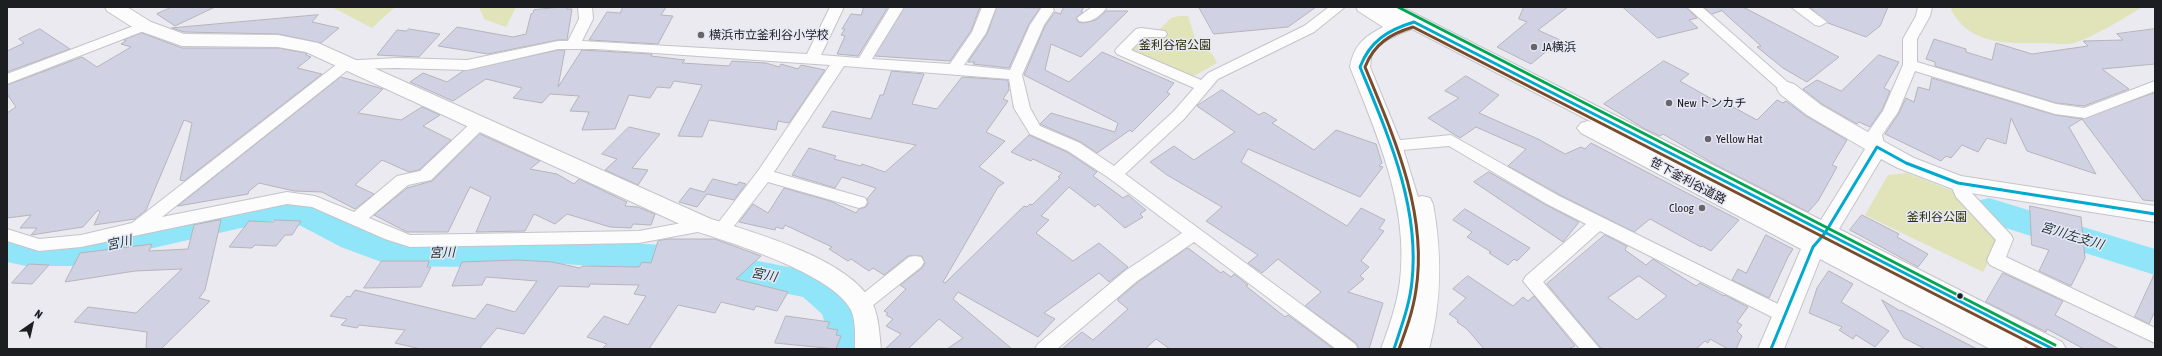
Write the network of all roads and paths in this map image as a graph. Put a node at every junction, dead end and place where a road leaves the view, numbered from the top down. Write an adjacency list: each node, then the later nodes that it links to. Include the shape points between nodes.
1 (114, 7): 16 (street)
2 (585, 7): 18 (street, via 586,19)
3 (837, 7): 19 (street)
4 (897, 7): 22 (street)
5 (989, 7): 24 (street, via 979,33)
6 (1100, 7): 13 (street)
7 (1338, 7): 27 (street, via 1309,28 1213,76)
8 (1365, 7): 14 (street, 笹下釜利谷道路)
9 (1694, 7): 29 (street)
10 (1798, 7): 15 (street)
11 (1925, 7): 23 (street, via 1923,16 1910,38)
12 (1047, 10): 25 (street, via 1037,25)
13 (1084, 18)
14 (1401, 22): 31 (street, via 1375,60 1373,68); 44 (street, 笹下釜利谷道路)
15 (1820, 22)
16 (144, 26): 21 (street, via 182,40 278,41 311,46); 26 (street)
17 (1160, 34): 27 (street, via 1141,32 1122,51)
18 (573, 46): 19 (street); 21 (street, via 558,45 467,65)
19 (811, 60): 20 (street)
20 (839, 62): 22 (street); 34 (street)
21 (349, 64): 30 (street); 40 (street)
22 (862, 64): 24 (street)
23 (1910, 65): 28 (street, via 2055,109 2084,113); 32 (street, via 1890,112 1874,135)
24 (954, 68): 25 (street)
25 (1015, 75): 33 (street, via 1022,108 1036,130 1074,147)
26 (7, 79)
27 (1204, 86): 33 (street, via 1179,115)
28 (2155, 86)
29 (1787, 89): 32 (street, via 1814,110)
30 (480, 123): 38 (street, via 425,176 403,180); 41 (street)
31 (1398, 146): 39 (street, via 1451,140 1553,200); 52 (street, via 1412,232 1412,281); 53 (street, via 1415,172 1428,233 1430,285)
32 (1877, 148): 35 (street, via 1906,163); 44 (street)
33 (1115, 174): 42 (street)
34 (764, 176): 36 (street); 41 (street)
35 (1958, 183): 37 (street); 48 (street, via 1962,193 2005,239 1996,260)
36 (859, 202)
37 (2155, 214)
38 (356, 220): 40 (street, via 315,202 287,198); 41 (street, via 410,241 639,237)
39 (1598, 223): 47 (street); 54 (street, via 1532,281)
40 (136, 228): 43 (street, via 81,241 39,245)
41 (712, 228): 46 (street, via 768,246 824,273 852,293)
42 (1194, 233): 50 (street, via 1131,276); 51 (street)
43 (7, 235)
44 (1819, 240): 47 (street); 56 (street, 笹下釜利谷道路); 57 (street, 笹下釜利谷道路)
45 (915, 262): 46 (street)
46 (861, 305): 49 (street, via 866,318)
47 (1784, 315): 55 (street)
48 (2155, 336)
49 (868, 349)
50 (1044, 349)
51 (1349, 349)
52 (1394, 349)
53 (1416, 349)
54 (1591, 349)
55 (1771, 349)
56 (2013, 349)
57 (2053, 349)

